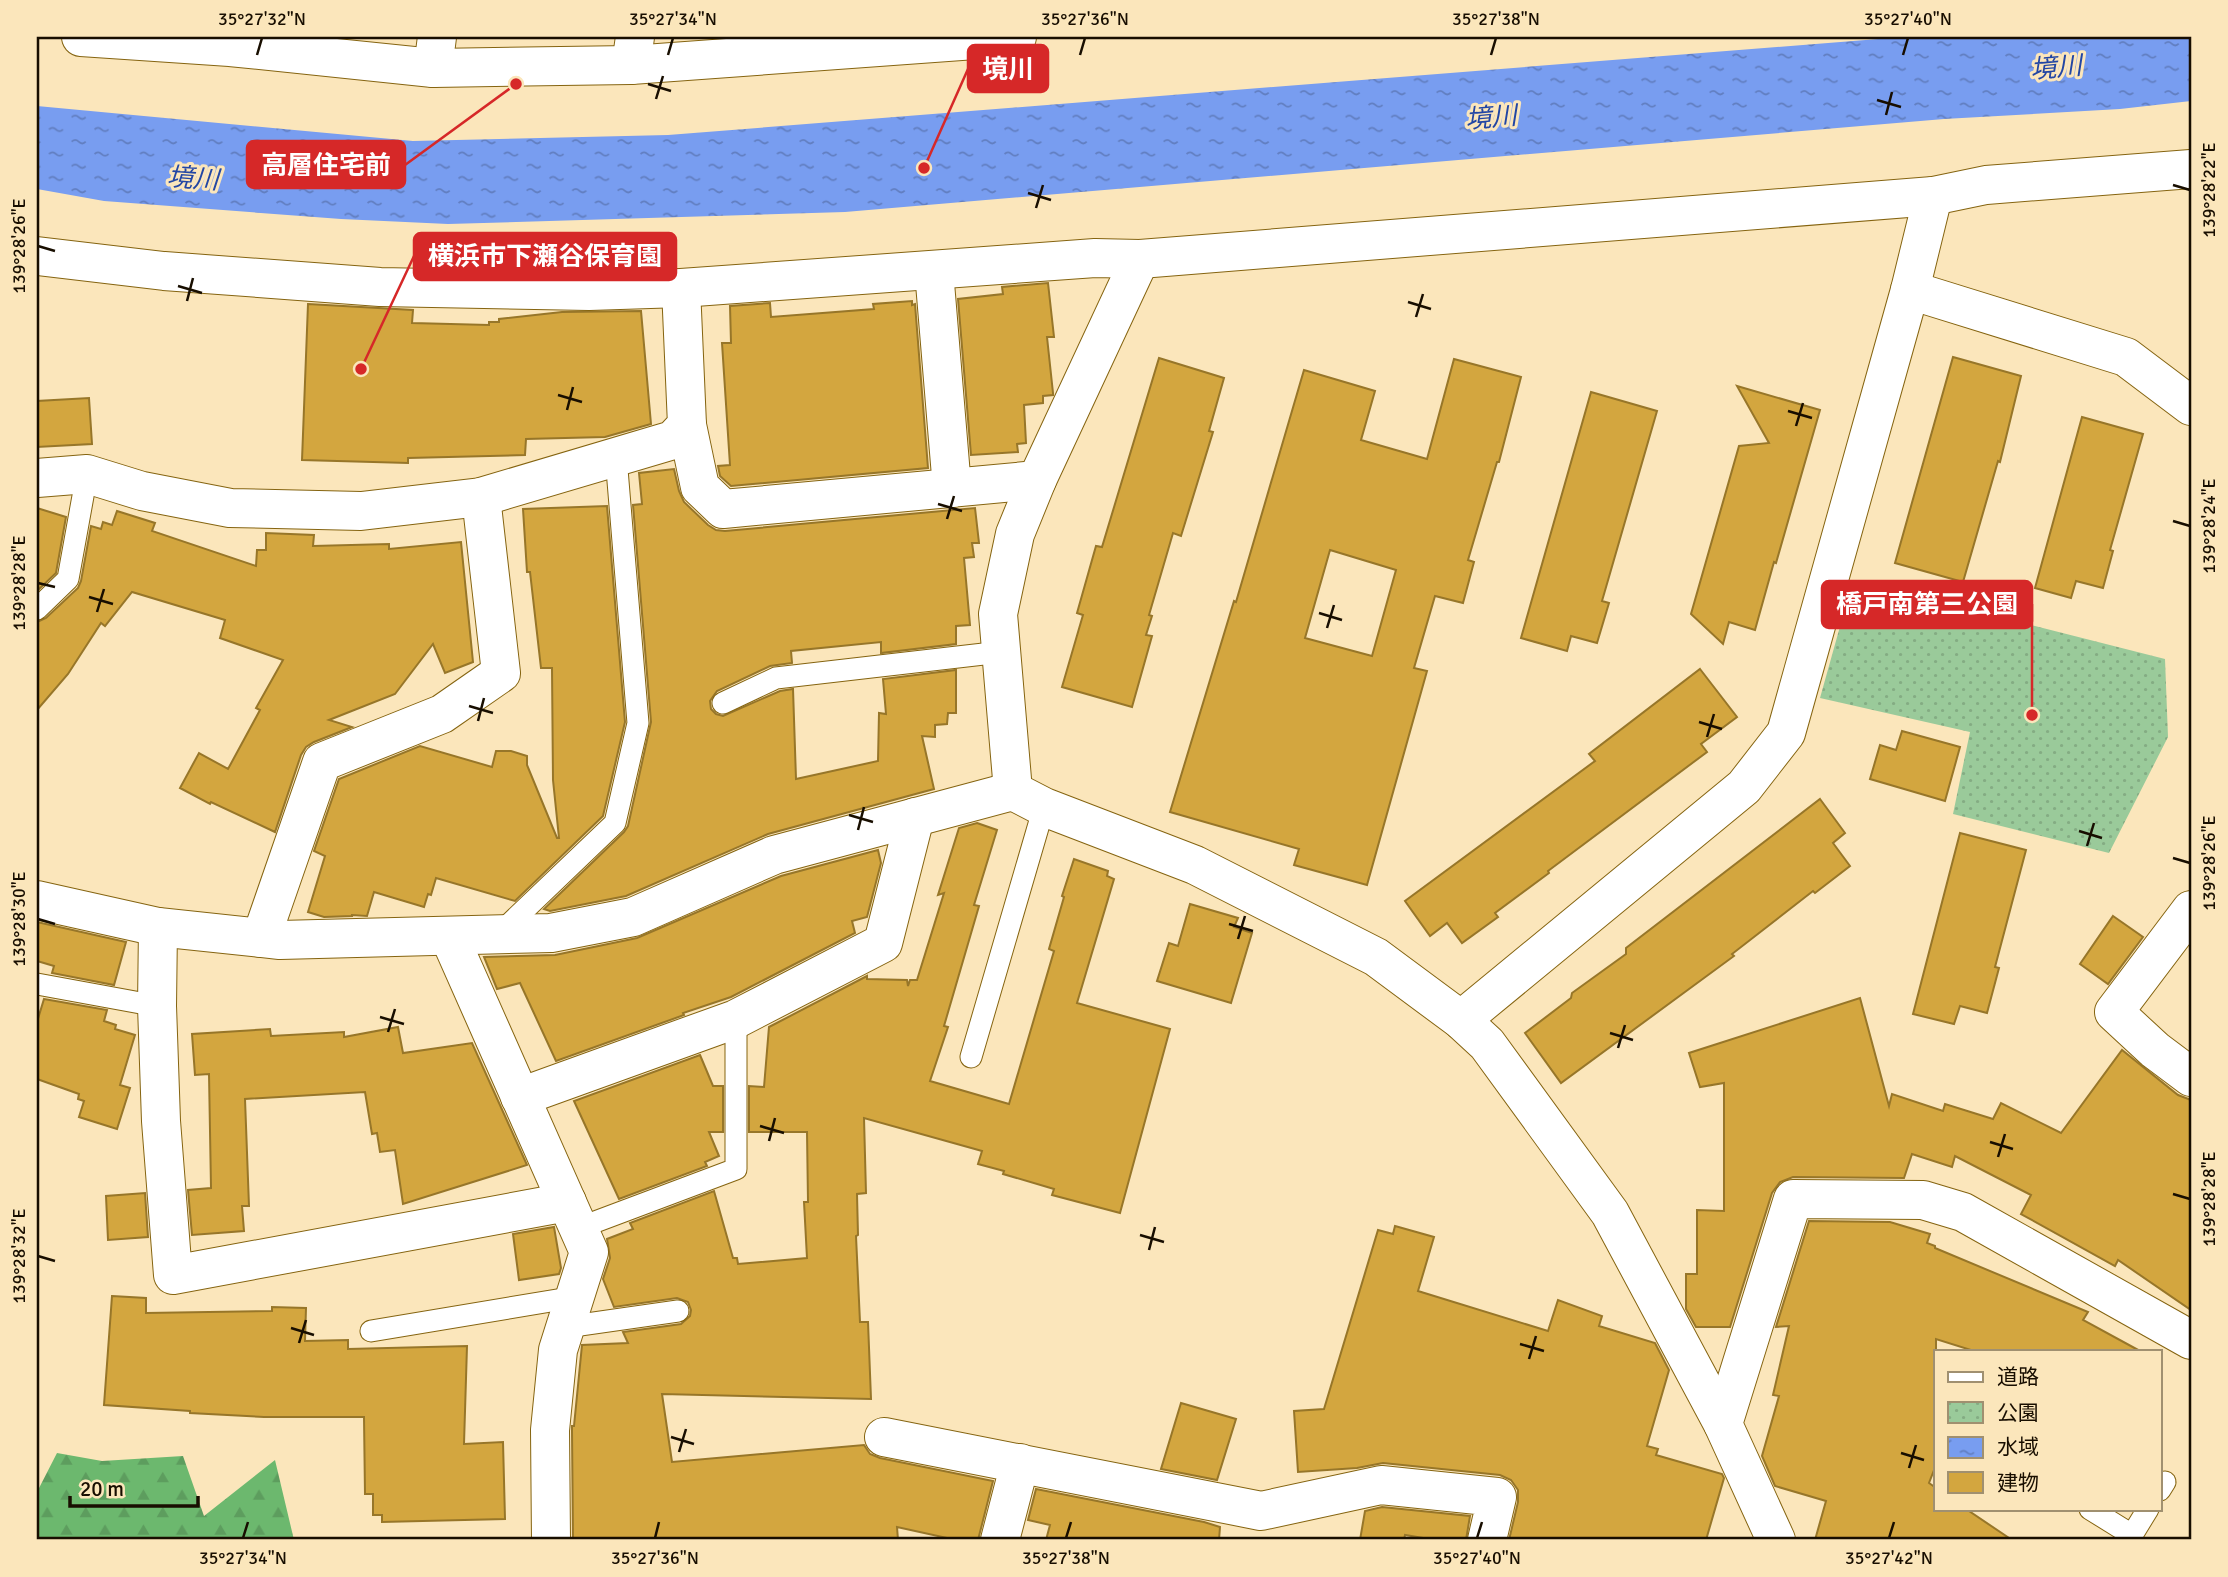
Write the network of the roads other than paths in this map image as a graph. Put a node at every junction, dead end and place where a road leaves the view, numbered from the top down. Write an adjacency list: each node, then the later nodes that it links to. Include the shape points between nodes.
1 (81, 37): 3 (street)
2 (1017, 37): 4 (street)
3 (230, 42): 5 (street)
4 (633, 51): 5 (street)
5 (435, 52)
6 (2191, 169): 7 (street, via 1986,185)
7 (1934, 196): 9 (street); 12 (street)
8 (37, 256): 11 (street, via 164,271 380,287)
9 (1140, 260): 10 (street, via 1095,258); 18 (street)
10 (934, 271): 11 (street); 19 (street)
11 (681, 288): 14 (street)
12 (1910, 289): 13 (street, via 2126,357); 35 (street, via 1786,733 1744,787)
13 (2191, 406)
14 (687, 425): 15 (street, via 673,440); 19 (street, via 700,486 723,509)
15 (616, 457): 20 (street); 29 (lane, via 638,723 615,823)
16 (87, 474): 17 (street); 20 (street, via 142,491 230,508 361,511); 21 (lane, via 68,579)
17 (37, 478)
18 (1037, 480): 19 (street); 22 (street, via 1015,534 998,614)
19 (952, 488)
20 (481, 497): 31 (street, via 501,673 442,714 322,762)
21 (37, 609)
22 (1001, 652): 23 (lane, via 776,678); 24 (street)
23 (723, 703)
24 (1028, 799): 25 (street); 35 (street, via 1195,865 1376,957); 36 (lane)
25 (915, 817): 29 (street, via 774,855 633,918 551,933); 34 (street, via 883,943)
26 (37, 900): 28 (street)
27 (2191, 910): 37 (street, via 2114,1012)
28 (158, 927): 31 (street); 33 (street)
29 (499, 934): 30 (street)
30 (449, 936): 31 (street); 38 (street)
31 (261, 938)
32 (37, 984): 33 (lane)
33 (157, 1006): 39 (street, via 173,1275)
34 (736, 1019): 38 (street); 39 (lane, via 736,1169)
35 (1461, 1020): 44 (street, via 1487,1044 1610,1213)
36 (971, 1057)
37 (2191, 1077)
38 (520, 1097): 39 (street)
39 (573, 1215): 41 (street, via 589,1252)
40 (678, 1311): 41 (lane)
41 (570, 1312): 42 (lane); 51 (street, via 558,1350 550,1430)
42 (371, 1331)
43 (2191, 1340): 44 (street, via 1963,1212 1923,1200 1793,1199)
44 (1723, 1424): 54 (street)
45 (884, 1437): 46 (street)
46 (1020, 1463): 49 (street); 52 (street)
47 (2091, 1510): 50 (lane)
48 (2147, 1510): 50 (lane)
49 (1266, 1526): 53 (street, via 1381,1485 1497,1497)
50 (2131, 1538)
51 (551, 1540)
52 (1000, 1540)
53 (1487, 1540)
54 (1776, 1540)

